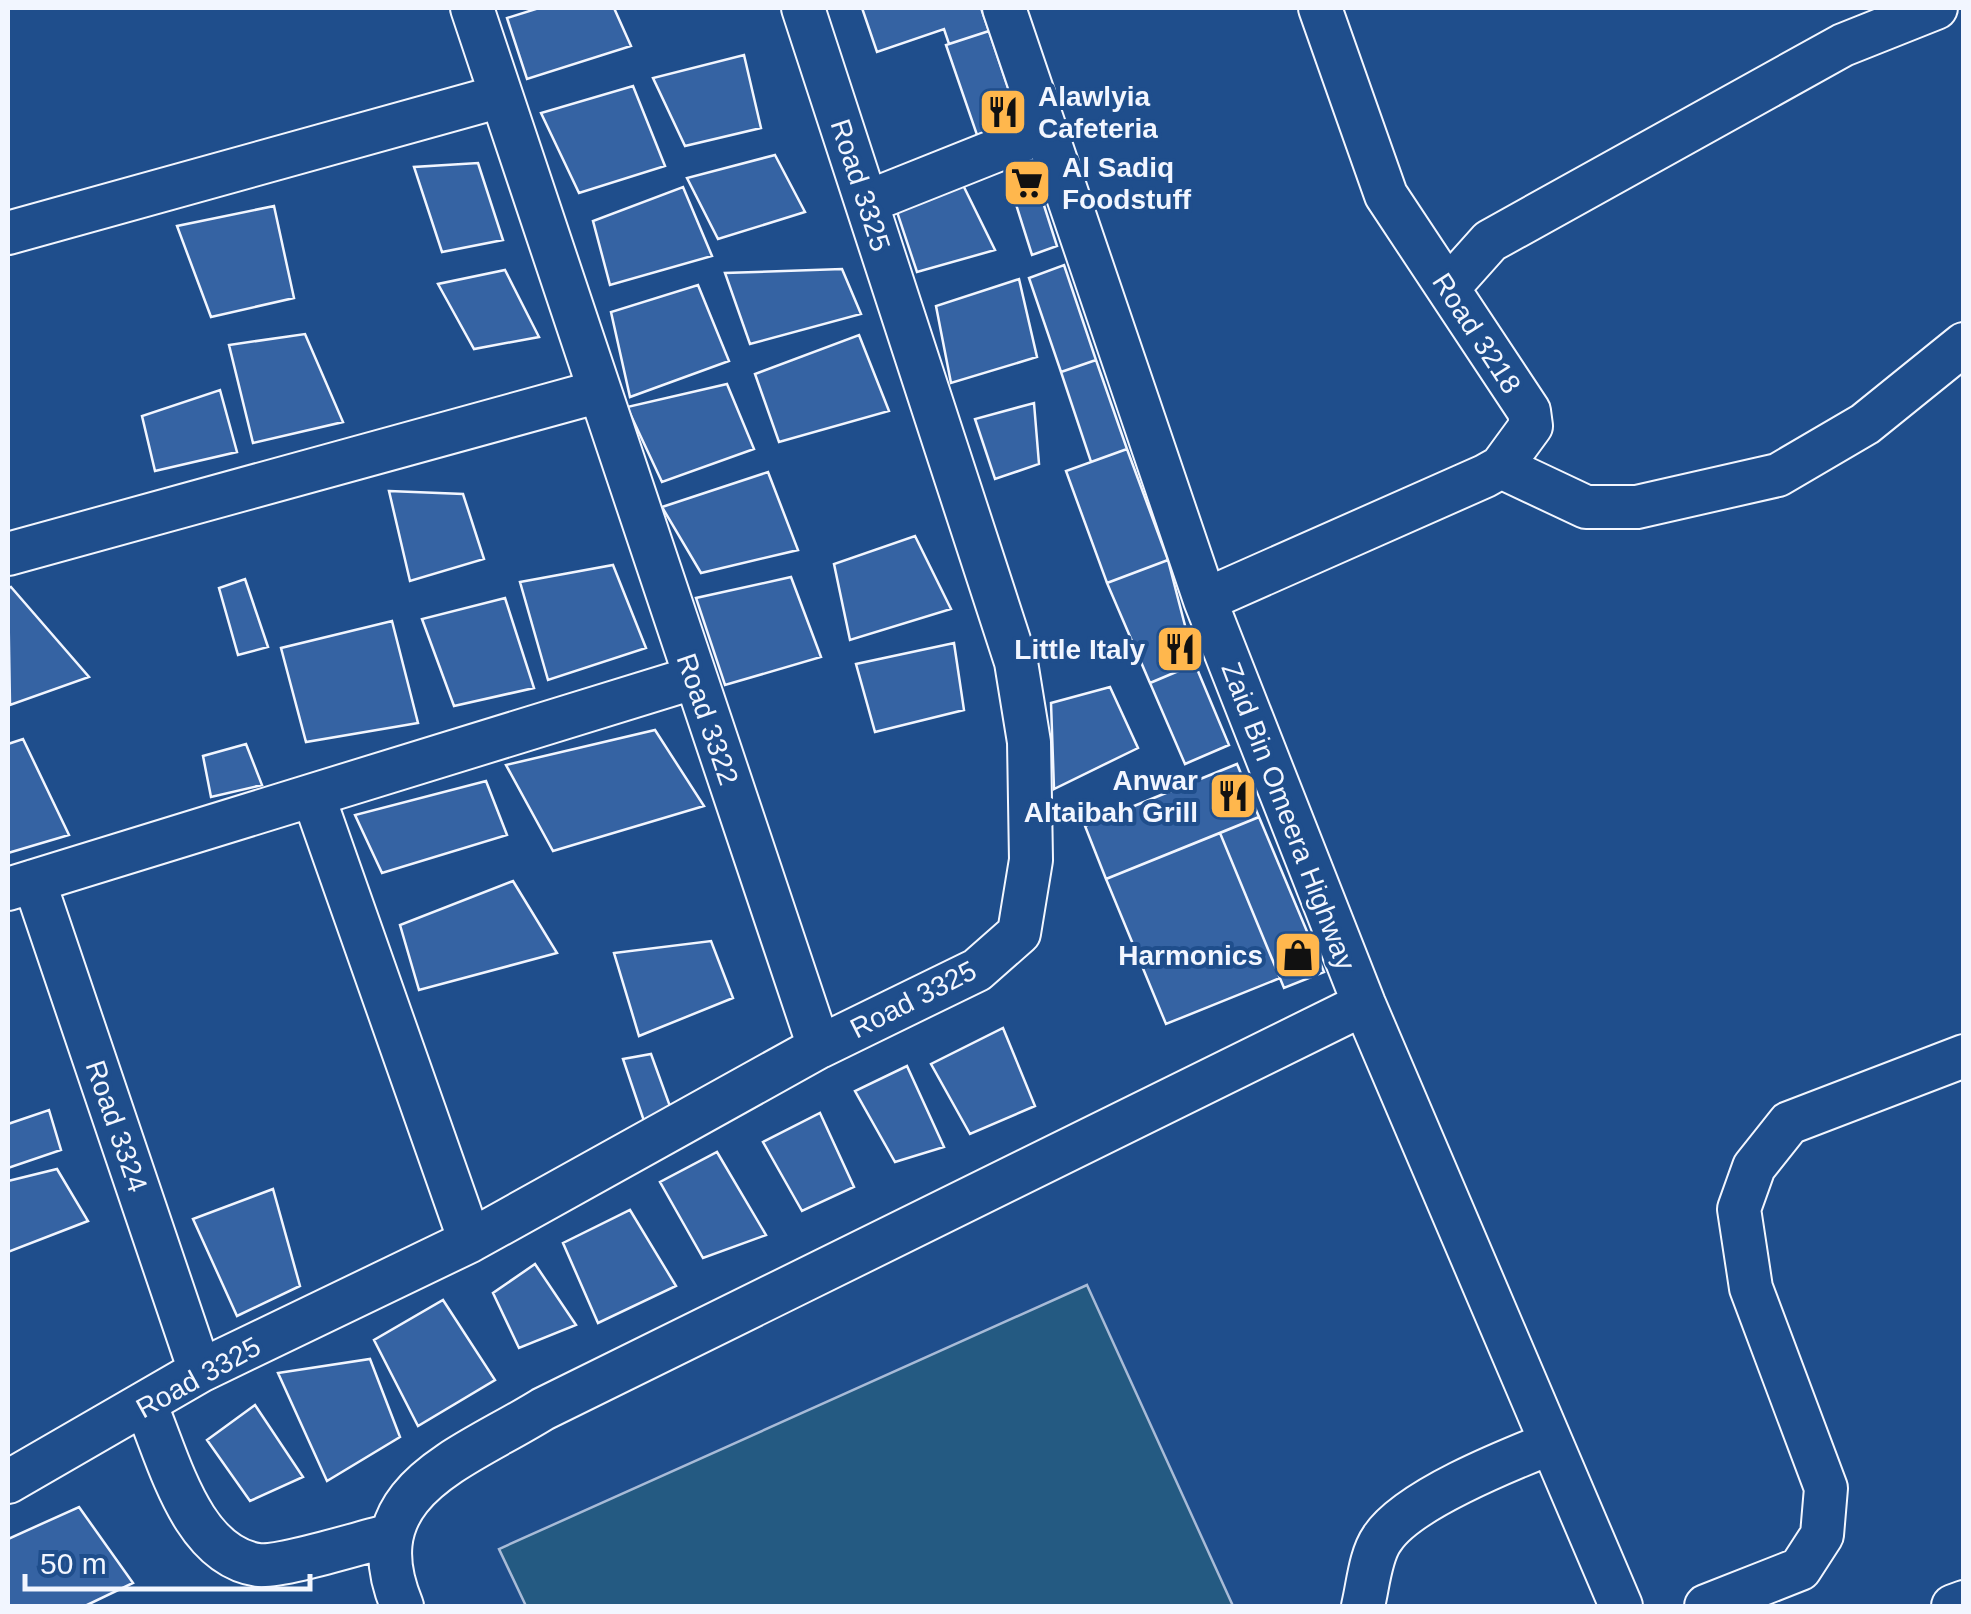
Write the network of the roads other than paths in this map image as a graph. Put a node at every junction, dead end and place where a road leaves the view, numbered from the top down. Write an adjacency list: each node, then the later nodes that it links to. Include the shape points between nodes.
1 (472, 8): 6 (street, Road 3322)
2 (804, 8): 8 (street, Road 3325)
3 (1004, 8): 7 (street, Zaid Bin Omeera Highway)
4 (1320, 8): 10 (street, Road 3218, via 1386,195)
5 (1936, 8): 10 (street, via 1843,45 1490,241)
6 (501, 96): 9 (street); 12 (street, Road 3322)
7 (1045, 131): 8 (street); 15 (street, Zaid Bin Omeera Highway)
8 (867, 202): 20 (street, Road 3325, via 1016,662 1029,742 1032,860 1019,933 977,970)
9 (8, 233)
10 (1448, 288): 13 (street, Road 3218, via 1529,411 1525,440)
11 (1964, 344): 13 (street, via 1865,424 1778,475 1637,507 1586,507)
12 (600, 391): 14 (street); 16 (street, Road 3322)
13 (1501, 468): 15 (street, Road 3218)
14 (8, 554)
15 (1205, 600): 19 (street, Zaid Bin Omeera Highway)
16 (693, 678): 17 (street, Road 3324); 20 (street, Road 3322)
17 (314, 798): 18 (street, Road 3324); 22 (street)
18 (21, 885): 23 (street, Road 3324)
19 (1364, 1004): 25 (street, Zaid Bin Omeera Highway); 27 (street, via 544,1409 425,1484 400,1505)
20 (819, 1046): 22 (street, Road 3325)
21 (1964, 1056): 32 (street, via 1789,1123 1754,1168 1739,1208 1751,1288 1826,1488 1822,1535 1800,1569)
22 (470, 1241): 23 (street, Road 3325)
23 (200, 1371): 24 (street, Road 3325)
24 (146, 1406): 26 (street, Road 3325); 27 (street, via 192,1514 218,1547 260,1566)
25 (1551, 1443): 30 (street, via 1492,1466 1390,1527 1378,1543); 31 (street, Zaid Bin Omeera Highway)
26 (8, 1482)
27 (388, 1536): 29 (street, via 391,1580)
28 (1964, 1602): 33 (street)
29 (402, 1606)
30 (1363, 1606)
31 (1621, 1606)
32 (1706, 1606)
33 (1954, 1606)

